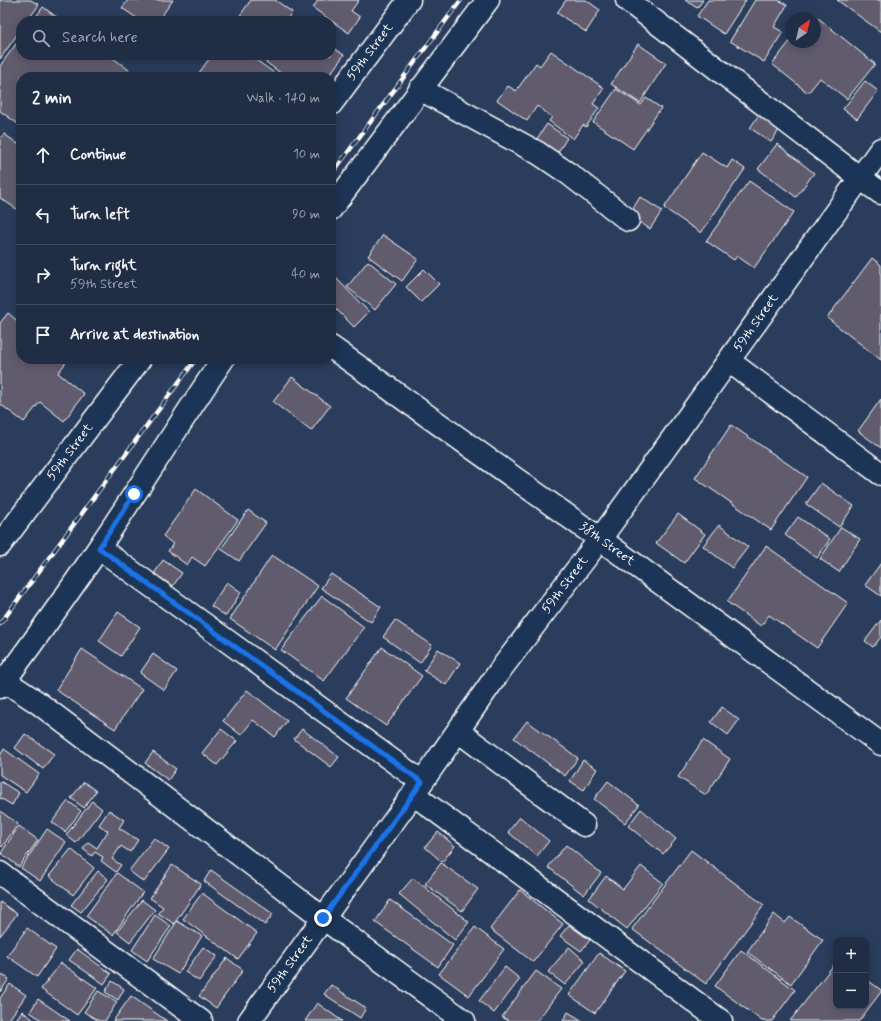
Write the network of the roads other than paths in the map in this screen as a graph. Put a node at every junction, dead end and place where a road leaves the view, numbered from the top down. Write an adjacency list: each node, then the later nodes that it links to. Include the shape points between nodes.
1 (410, 0): 5 (street, 59th Street)
2 (488, 0): 4 (street)
3 (627, 0): 7 (street)
4 (420, 90): 9 (street); 10 (street, via 538,153)
5 (336, 97)
6 (881, 149): 7 (street, 59th Street)
7 (860, 178): 8 (street); 12 (street, 59th Street)
8 (881, 193)
9 (336, 202)
10 (628, 220)
11 (336, 351): 16 (street, 38th Street)
12 (729, 361): 15 (street); 16 (street, 59th Street)
13 (136, 364): 17 (street, 59th Street)
14 (220, 364): 18 (street)
15 (881, 474)
16 (600, 539): 20 (street, 59th Street, via 501,669); 21 (street, 38th Street)
17 (0, 545)
18 (99, 548): 19 (street); 22 (street)
19 (2, 684): 25 (street, via 37,702)
20 (458, 731): 22 (street, 59th Street); 23 (street)
21 (881, 744)
22 (418, 788): 25 (street, 59th Street); 29 (street)
23 (584, 825)
24 (0, 873): 26 (street)
25 (323, 918): 27 (street, 59th Street); 28 (street)
26 (201, 1021)
27 (248, 1021)
28 (464, 1021)
29 (721, 1021)

